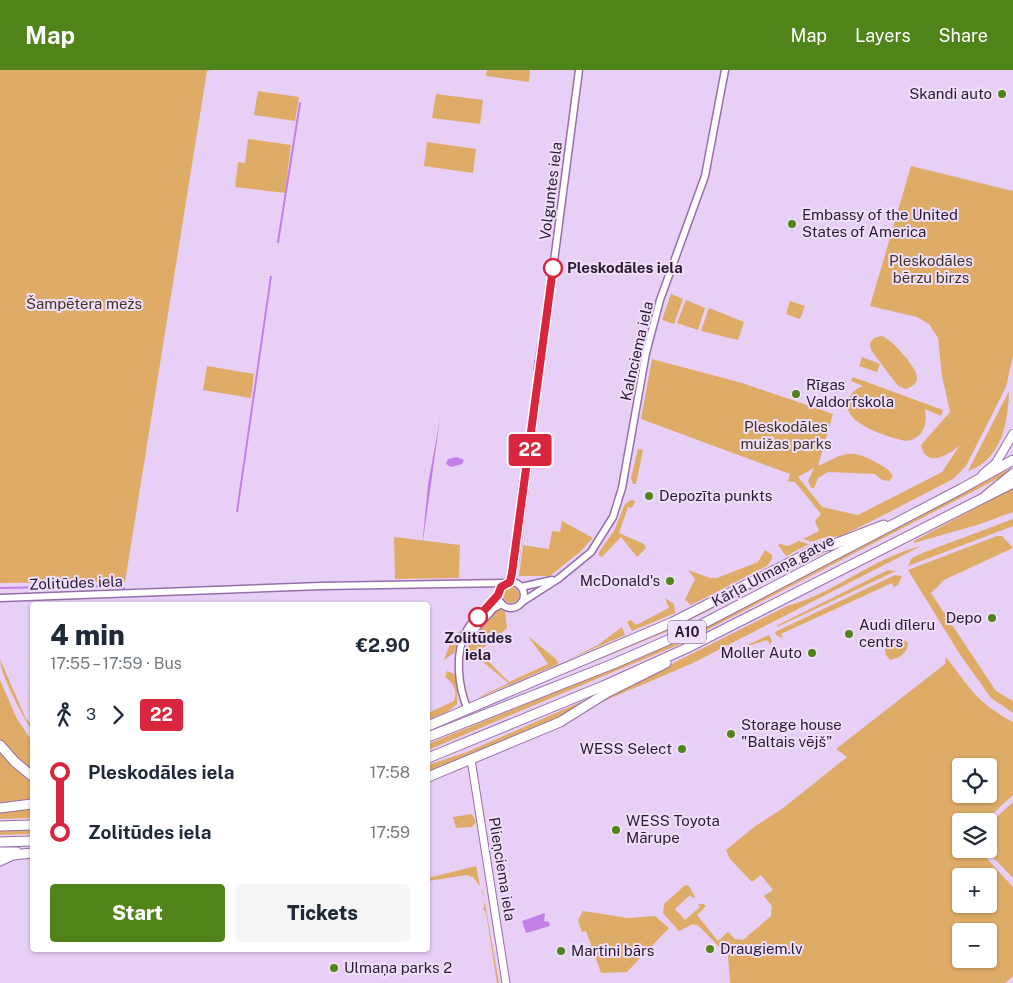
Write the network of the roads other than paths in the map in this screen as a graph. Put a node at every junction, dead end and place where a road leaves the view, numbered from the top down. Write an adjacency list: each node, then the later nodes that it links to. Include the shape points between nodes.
1 (579, 70): 11 (street, Volguntes iela, via 515,560)
2 (725, 70): 10 (street, Kalnciema iela, via 705,176 660,300 646,353 622,488 613,517 591,552)
3 (1013, 434): 7 (main road, via 996,463)
4 (1013, 460): 7 (highway, Kārļa Ulmaņa gatve / A10)
5 (1013, 473): 8 (main road)
6 (1013, 482): 8 (highway, Kārļa Ulmaņa gatve / A10)
7 (961, 489): 9 (highway, Kārļa Ulmaņa gatve / A10)
8 (986, 494): 19 (highway, Kārļa Ulmaņa gatve / A10)
9 (897, 522): 20 (highway, via 820,547 673,622); 22 (highway, Kārļa Ulmaņa gatve / A10, via 689,631)
10 (558, 579): 13 (street); 16 (street, Kalnciema iela)
11 (508, 582): 12 (street, Zolitūdes iela); 13 (street); 14 (street)
12 (482, 584): 14 (street); 15 (street, Zolitūdes iela, via 321,586)
13 (521, 587): 16 (street)
14 (498, 594): 17 (street); 18 (street, via 468,628)
15 (0, 598)
16 (522, 602): 17 (street, via 512,607)
17 (502, 604): 18 (street)
18 (462, 645): 20 (street, via 459,669)
19 (687, 648): 24 (highway, Kārļa Ulmaņa gatve / A10); 25 (highway, via 662,666 608,692 560,722)
20 (468, 710): 21 (highway)
21 (430, 725)
22 (430, 737)
23 (0, 745): 26 (highway)
24 (430, 757)
25 (471, 759): 27 (highway); 38 (main road, Plieņciema iela)
26 (30, 774)
27 (430, 776)
28 (30, 804): 29 (highway)
29 (0, 808)
30 (30, 825): 31 (highway)
31 (0, 826)
32 (30, 841): 33 (highway)
33 (0, 842)
34 (0, 852): 35 (highway)
35 (30, 852)
36 (30, 852): 37 (highway)
37 (0, 861)
38 (506, 983)

